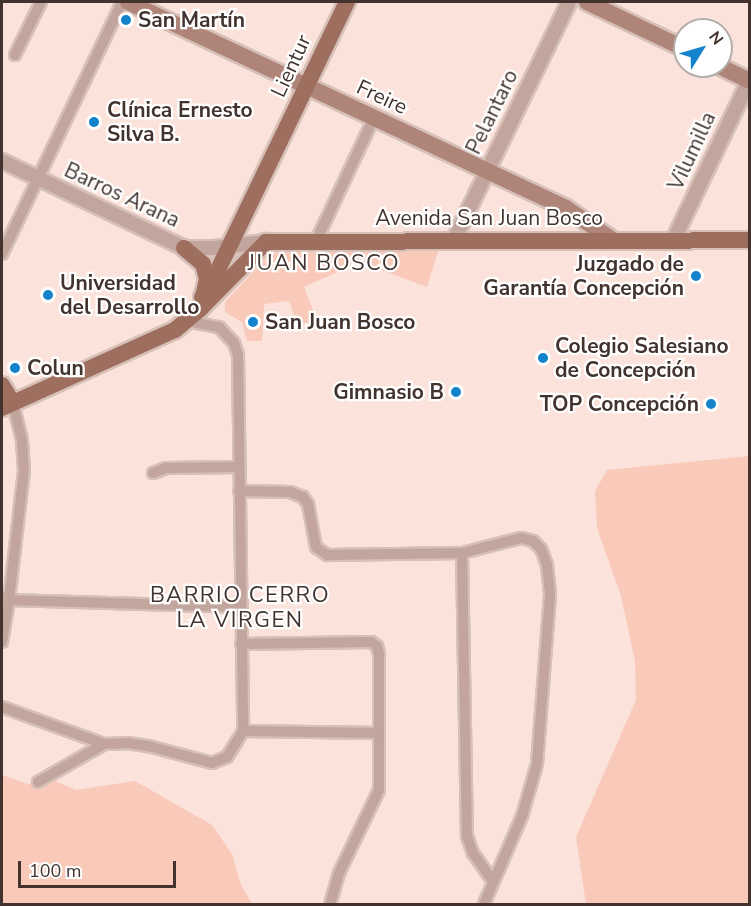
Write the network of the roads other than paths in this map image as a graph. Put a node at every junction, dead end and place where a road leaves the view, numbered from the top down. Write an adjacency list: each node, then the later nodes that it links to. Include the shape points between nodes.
1 (41, 2): 8 (street)
2 (122, 2): 15 (street)
3 (128, 2): 11 (main road, Freire)
4 (347, 2): 11 (main road, Lientur)
5 (568, 2): 14 (street, Pelantaro)
6 (587, 2): 7 (main road)
7 (673, 43)
8 (15, 55)
9 (733, 73): 10 (main road)
10 (749, 80): 20 (street, Vilumilla)
11 (307, 87): 12 (main road, Freire); 22 (main road, Lientur)
12 (374, 118): 14 (main road, Freire); 18 (street)
13 (2, 161): 15 (street, Barros Arana)
14 (487, 171): 16 (street, Pelantaro); 19 (main road, Freire, via 566,208)
15 (37, 178): 23 (street, Barros Arana); 24 (street)
16 (454, 240): 18 (main road, Avenida San Juan Bosco); 19 (main road, Avenida San Juan Bosco)
17 (750, 240): 20 (main road, Avenida San Juan Bosco)
18 (316, 241): 21 (main road, Avenida San Juan Bosco)
19 (614, 241): 20 (main road, Avenida San Juan Bosco)
20 (673, 241)
21 (266, 242): 22 (street, Avenida San Juan Bosco); 26 (main road)
22 (229, 247): 23 (street, Barros Arana); 25 (main road, Lientur)
23 (184, 248): 25 (main road, via 196,255 205,268 207,279)
24 (2, 254)
25 (202, 296): 26 (main road, Lientur)
26 (187, 321): 28 (main road); 29 (street, via 219,327 237,349)
27 (2, 385): 28 (main road)
28 (7, 406): 33 (street, via 22,440 24,470)
29 (239, 467): 30 (street, via 166,468); 31 (street)
30 (153, 473)
31 (239, 491): 32 (street, via 290,492 303,497 308,504 316,547 327,555); 34 (street)
32 (462, 553): 42 (street, via 467,836 473,853); 42 (street, via 512,539 528,539 541,549 549,578 537,765 522,816)
33 (5, 599): 34 (street); 35 (street)
34 (241, 607): 36 (street)
35 (2, 642)
36 (241, 644): 38 (street); 39 (street, via 371,642 380,654)
37 (2, 707): 40 (street)
38 (243, 731): 39 (street); 40 (street, via 227,758 216,763 129,743)
39 (379, 733): 43 (street, via 379,790 342,867)
40 (104, 744): 41 (street)
41 (38, 782)
42 (493, 882): 44 (street)
43 (330, 904)
44 (484, 904)

